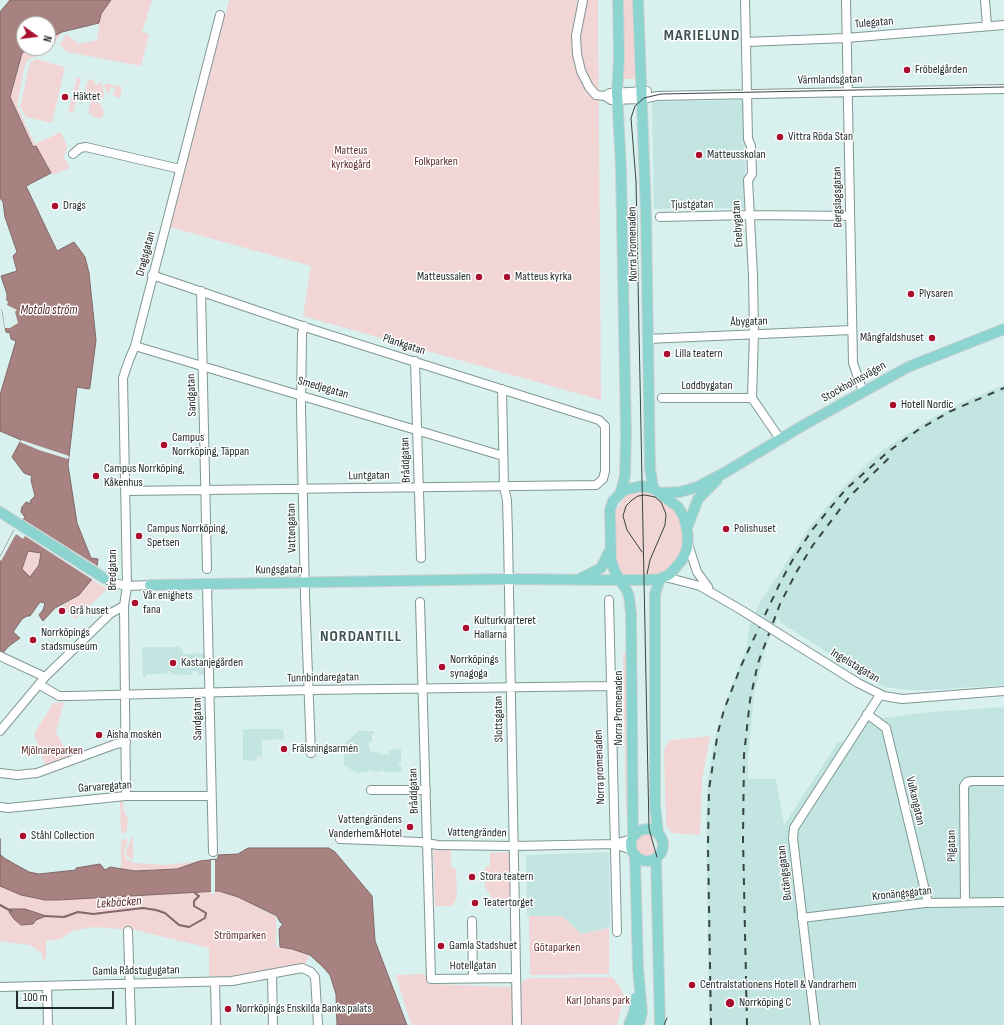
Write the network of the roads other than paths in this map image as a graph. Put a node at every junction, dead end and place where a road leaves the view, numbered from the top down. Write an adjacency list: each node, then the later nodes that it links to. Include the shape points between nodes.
1 (582, 0): 16 (street, Värmlandsgatan, via 576,36 581,71 588,87 596,94 605,96 610,92)
2 (618, 0): 16 (main road, Norra Promenaden)
3 (638, 0): 15 (main road, Norra Promenaden)
4 (745, 0): 11 (street, Enebygatan)
5 (846, 0): 10 (street, Bergslagsgatan)
6 (985, 0): 9 (street)
7 (220, 15): 18 (street, Dragsgatan)
8 (1004, 25): 9 (street, Tulegatan)
9 (987, 26): 10 (street, Tulegatan)
10 (846, 38): 11 (street, Tulegatan); 13 (street, Bergslagsgatan)
11 (746, 42): 14 (street, Enebygatan)
12 (1004, 89): 13 (street, Värmlandsgatan)
13 (848, 92): 14 (street, Värmlandsgatan); 20 (street, Bergslagsgatan)
14 (748, 93): 15 (street, Värmlandsgatan); 19 (street, Enebygatan, via 748,139 751,146 752,174 748,180)
15 (641, 95): 16 (street, Värmlandsgatan); 28 (main road, Norra Promenaden)
16 (620, 96): 48 (main road, Norra Promenaden, via 626,434 630,476)
17 (72, 154): 18 (street, via 86,147)
18 (180, 169): 22 (street, Dragsgatan)
19 (749, 215): 20 (street, Tjustgatan); 21 (street, Tjustgatan); 27 (street, Enebygatan)
20 (850, 216): 26 (street, Bergslagsgatan)
21 (660, 218)
22 (152, 275): 23 (street, Plankgatan); 29 (street, Dragsgatan)
23 (201, 291): 24 (street, Plankgatan); 31 (street, Sandgatan)
24 (304, 326): 30 (street, Plankgatan); 34 (street, Vattengatan)
25 (1004, 328): 33 (main road, Stockholmsvägen, via 908,367)
26 (852, 330): 27 (street, Åbygatan); 33 (street, Bergslagsgatan, via 853,364)
27 (754, 333): 28 (street, Åbygatan); 36 (street, Enebygatan)
28 (648, 339): 46 (main road, Norra Promenaden)
29 (135, 346): 31 (street, Smedjegatan); 47 (street, Bredgatan, via 123,378)
30 (415, 361): 32 (street, Plankgatan); 37 (street, Bråddgatan)
31 (203, 365): 34 (street, Smedjegatan); 45 (street, Sandgatan)
32 (502, 389): 39 (street, Slottsgatan); 40 (street, Plankgatan, via 602,421 605,426)
33 (863, 392): 38 (main road, Stockholmsvägen)
34 (302, 395): 37 (street, Smedjegatan); 44 (street, Vattengatan)
35 (662, 398): 36 (street, Loddbygatan)
36 (752, 398): 38 (street)
37 (417, 428): 39 (street, Smedjegatan); 42 (street, Bråddgatan)
38 (780, 439): 41 (main road, Stockholmsvägen)
39 (503, 456): 43 (street, Slottsgatan)
40 (605, 471): 43 (street, Luntgatan, via 603,479 596,485)
41 (724, 473): 46 (main road, Stockholmsvägen, via 687,490); 50 (main road, Stockholmsvägen, via 701,494)
42 (419, 487): 43 (street, Luntgatan); 44 (street, Luntgatan); 53 (street, Bråddgatan)
43 (504, 487): 57 (street, Slottsgatan, via 507,500)
44 (303, 489): 45 (street, Luntgatan); 60 (street, Vattengatan)
45 (206, 490): 47 (street, Luntgatan); 54 (street, Sandgatan)
46 (657, 490): 48 (main road, via 642,486); 50 (main road, via 678,507)
47 (124, 491): 63 (street, Bredgatan)
48 (623, 492): 52 (main road, via 613,501 610,510)
49 (0, 512): 55 (main road, Kungsgatan)
50 (687, 528): 51 (main road)
51 (688, 543): 56 (main road, via 675,570); 64 (street, Ingelstagatan, via 697,572)
52 (610, 550): 58 (main road, Kungsgatan, via 601,568); 59 (main road, via 612,566)
53 (421, 558)
54 (207, 569)
55 (104, 578): 63 (street, Kungsgatan, via 114,584)
56 (662, 578): 59 (main road); 64 (street, Ingelstagatan, via 691,582); 90 (main road, via 655,594 654,731)
57 (509, 579): 58 (main road, Kungsgatan); 60 (main road, Kungsgatan); 72 (street, Slottsgatan)
58 (580, 579): 59 (main road, Kungsgatan)
59 (620, 580): 94 (main road, Norra Promenaden, via 629,596 631,614)
60 (304, 583): 62 (main road, Kungsgatan); 73 (street, Vattengatan)
61 (150, 585): 62 (main road, Kungsgatan); 63 (street, Kungsgatan)
62 (207, 585): 76 (street, Sandgatan)
63 (127, 586): 67 (street, Bredgatan)
64 (713, 592): 77 (street, Ingelstagatan, bridge)
65 (608, 600): 71 (street, Norra promenaden)
66 (420, 602): 74 (street, Bråddgatan)
67 (124, 606): 69 (street, via 111,613); 78 (street, Bredgatan)
68 (0, 656): 69 (street)
69 (45, 677): 70 (street)
70 (40, 685): 78 (street, Tunnbindaregatan, via 59,696); 80 (street)
71 (610, 686): 72 (street, Tunnbindaregatan); 93 (street, Norra promenaden)
72 (511, 688): 74 (street, Tunnbindaregatan); 95 (street, Slottsgatan)
73 (308, 690): 74 (street, Tunnbindaregatan); 76 (street, Tunnbindaregatan); 82 (street, Vattengatan)
74 (423, 690): 86 (street, Bråddgatan)
75 (1004, 691): 77 (street, Ingelstagatan, via 902,699)
76 (210, 693): 78 (street, Tunnbindaregatan); 88 (street, Sandgatan)
77 (880, 695): 79 (street, Butängsgatan)
78 (125, 696): 81 (street, Bredgatan)
79 (867, 714): 100 (street, Vulkangatan, via 886,728); 101 (street, Butängsgatan, via 794,828)
80 (0, 731)
81 (126, 742): 83 (street, via 37,773); 87 (street, Bredgatan)
82 (311, 753)
83 (0, 773)
84 (1004, 781): 98 (street, Pilgatan, via 967,782 963,790)
85 (370, 790): 86 (street)
86 (426, 790): 92 (street, Bråddgatan)
87 (126, 796): 88 (street, Garvaregatan); 89 (street, Garvaregatan)
88 (211, 796): 96 (street, Sandgatan)
89 (0, 807)
90 (658, 832): 94 (main road, via 649,828 638,831); 97 (main road, via 663,847)
91 (340, 839): 92 (street, Vattengränden)
92 (427, 843): 95 (street, Vattengränden); 109 (street, Bråddgatan, via 432,915)
93 (614, 844): 94 (street, Vattengränden); 95 (street, Vattengränden); 104 (street, Norra promenaden)
94 (633, 845): 97 (main road, via 646,860); 105 (main road, Norra Promenaden)
95 (514, 846): 108 (street, Slottsgatan)
96 (213, 852)
97 (656, 858): 122 (main road)
98 (965, 902): 99 (street, Kronängsgatan); 100 (street, Kronängsgatan)
99 (1004, 902)
100 (928, 903): 101 (street, Kronängsgatan)
101 (802, 918): 123 (street, Butängsgatan)
102 (472, 921): 107 (street)
103 (128, 932): 111 (street)
104 (616, 932)
105 (638, 968): 120 (main road, Norra Promenaden, via 634,1012); 121 (main road, Norra Promenaden, via 642,1012)
106 (272, 974): 110 (street, Gamla Rådstugugatan); 117 (street); 118 (street, Gamla Rådstugugatan, via 297,968 311,972 317,984)
107 (473, 978): 108 (street, Hotellgatan); 109 (street, Hotellgatan)
108 (512, 978): 119 (street, Slottsgatan)
109 (431, 979)
110 (215, 982): 111 (street, Gamla Rådstugugatan); 116 (street)
111 (130, 984): 112 (street, Gamla Rådstugugatan); 115 (street)
112 (47, 986): 113 (street, Gamla Rådstugugatan); 114 (street)
113 (0, 987)
114 (48, 1025)
115 (131, 1025)
116 (216, 1025)
117 (273, 1025)
118 (318, 1025)
119 (517, 1025)
120 (629, 1025)
121 (639, 1025)
122 (660, 1025)
123 (816, 1025)

